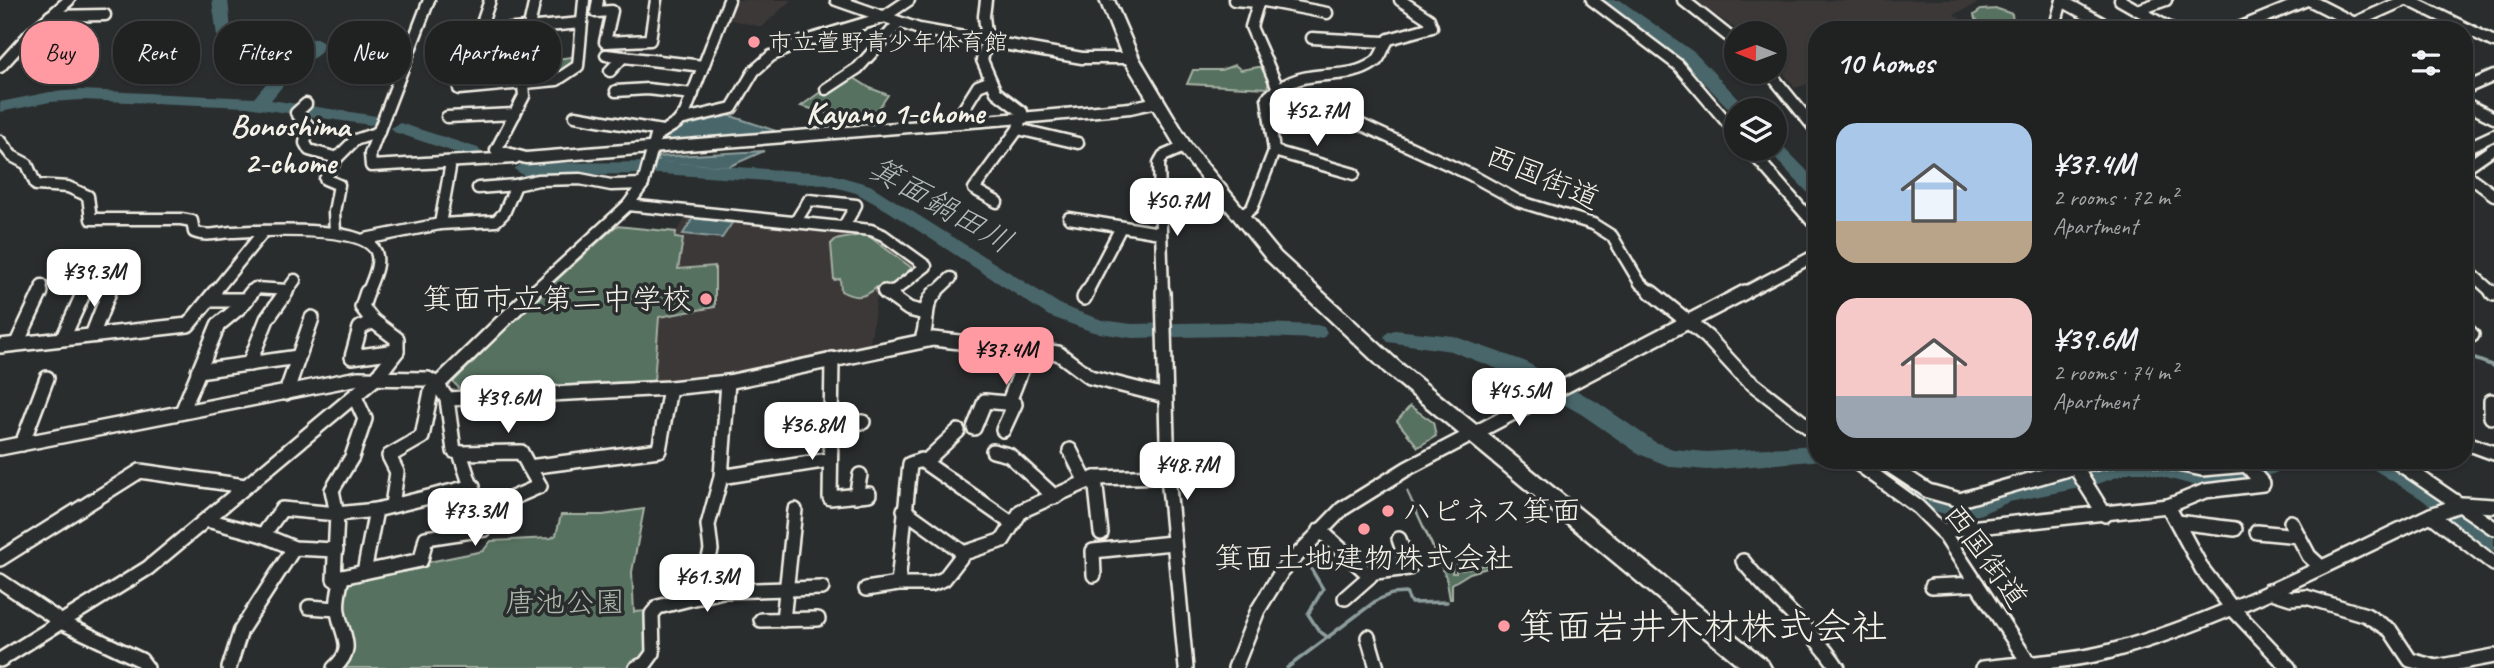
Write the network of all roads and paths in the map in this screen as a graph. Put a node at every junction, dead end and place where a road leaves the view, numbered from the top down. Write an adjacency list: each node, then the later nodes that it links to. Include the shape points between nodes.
1 (69, 0): 26 (street)
2 (429, 0): 77 (street)
3 (490, 0): 28 (street)
4 (535, 0): 29 (street)
5 (584, 0): 37 (street)
6 (598, 0): 7 (street, via 596,12 612,11 605,42 650,40)
7 (656, 0)
8 (729, 0): 50 (street)
9 (836, 0): 27 (street)
10 (909, 0): 27 (street)
11 (986, 0): 43 (street)
12 (1107, 0): 48 (highway)
13 (1234, 0): 21 (street)
14 (1400, 0): 45 (street, via 1429,19 1432,27)
15 (1592, 0): 71 (street, via 1678,65)
16 (1683, 0): 40 (street)
17 (2062, 0): 30 (street); 31 (street)
18 (2120, 0): 23 (street)
19 (2166, 0): 23 (street)
20 (2308, 0): 33 (street); 34 (street)
21 (1259, 1): 24 (street); 57 (street, via 1251,27)
22 (2399, 1): 35 (street); 36 (street)
23 (2138, 10): 32 (street)
24 (1327, 13)
25 (104, 15): 26 (street)
26 (50, 16): 49 (street)
27 (883, 18): 38 (street); 72 (street, via 794,45 755,70 732,108)
28 (483, 21)
29 (529, 21)
30 (2056, 21)
31 (2099, 21)
32 (2157, 21)
33 (2256, 21)
34 (2350, 21)
35 (2358, 21)
36 (2444, 21)
37 (581, 23): 39 (street); 55 (street, via 583,46 578,66 558,80)
38 (899, 23): 43 (street); 59 (street, via 858,68)
39 (561, 25)
40 (1724, 32)
41 (2473, 33): 44 (street)
42 (1312, 38): 45 (street)
43 (987, 41): 48 (street, via 1082,58); 53 (street, via 982,60)
44 (2494, 42)
45 (1384, 43): 57 (street, via 1374,63 1336,73 1313,73)
46 (606, 55): 47 (street)
47 (623, 57): 50 (street); 51 (street)
48 (1132, 58): 62 (highway)
49 (2, 62)
50 (703, 66): 61 (street)
51 (610, 71)
52 (2494, 76): 56 (street)
53 (991, 80): 69 (street, via 978,86); 74 (street, via 996,93 1022,112)
54 (1779, 84): 73 (street)
55 (524, 85): 58 (street); 65 (street)
56 (2473, 85)
57 (1277, 86): 85 (street, via 1267,98); 125 (street, 西国街道, via 1518,201 1593,224 1612,236 1640,283)
58 (459, 89)
59 (826, 89)
60 (616, 91): 61 (street)
61 (693, 94): 72 (street)
62 (1157, 102): 74 (street); 82 (highway)
63 (303, 107): 86 (street, via 309,150)
64 (2473, 108): 70 (street)
65 (515, 114): 66 (street); 87 (street, via 496,150)
66 (465, 116): 68 (street); 75 (street)
67 (575, 116): 76 (street)
68 (447, 117)
69 (958, 118)
70 (2494, 118)
71 (1724, 119)
72 (680, 120): 76 (street)
73 (1808, 120)
74 (1019, 124): 80 (street); 83 (street); 97 (street, via 974,189)
75 (459, 127)
76 (662, 131): 83 (street)
77 (379, 132): 86 (street, via 352,140); 87 (street, via 371,166)
78 (2493, 137): 81 (street)
79 (0, 141): 106 (street, via 12,156 27,164 36,185 68,187 88,196 91,219 181,219 192,221 194,232 201,235)
80 (1077, 143)
81 (2473, 144)
82 (1184, 147): 99 (highway); 108 (street, via 1163,156 1159,163)
83 (651, 148): 87 (street); 93 (street)
84 (2494, 148): 89 (street)
85 (1274, 151): 91 (street); 99 (street, via 1252,208)
86 (337, 158): 107 (street, via 325,179 339,185)
87 (526, 158)
88 (1759, 161): 100 (street)
89 (2473, 163)
90 (450, 168): 103 (street)
91 (1354, 174)
92 (2473, 182): 96 (street)
93 (643, 184): 94 (street, via 611,185 580,179); 98 (street)
94 (516, 185): 95 (street); 103 (street, via 496,221)
95 (478, 188)
96 (2494, 195)
97 (998, 202)
98 (628, 205): 102 (street); 140 (street)
99 (1240, 217): 156 (highway, via 1274,257 1351,331)
100 (1808, 217)
101 (1069, 218): 105 (street)
102 (796, 221): 104 (street); 104 (street, via 809,200 856,205)
103 (439, 224): 109 (street)
104 (844, 226): 117 (street, via 883,235 926,266)
105 (1121, 227): 108 (street); 119 (street)
106 (264, 231): 107 (street); 120 (street)
107 (335, 232): 109 (street)
108 (1160, 233): 143 (street)
109 (365, 239): 124 (street, via 376,252 377,265 362,307)
110 (1808, 259): 125 (street)
111 (95, 267): 127 (street)
112 (2473, 273): 115 (street)
113 (951, 278): 122 (street, via 931,297)
114 (113, 282): 126 (street)
115 (2488, 282): 118 (street)
116 (42, 285): 129 (street)
117 (886, 292): 122 (street, via 909,309)
118 (2494, 294)
119 (1084, 298)
120 (210, 300): 121 (street); 126 (street, via 188,325)
121 (246, 300): 135 (street, via 256,288 291,285 267,319); 136 (street, via 218,324)
122 (925, 313): 128 (street, via 928,324)
123 (312, 318): 133 (street)
124 (373, 321): 132 (street, via 397,339); 132 (street, via 360,328 352,356)
125 (1687, 322): 152 (street, 西国街道, via 1744,377); 156 (street)
126 (93, 333): 127 (street)
127 (62, 338): 129 (street)
128 (922, 339): 131 (street); 134 (street)
129 (17, 343): 130 (street)
130 (0, 346)
131 (1030, 348): 143 (street, via 1058,353 1090,377); 147 (street)
132 (397, 351): 137 (street)
133 (298, 357): 135 (street); 142 (street)
134 (832, 359): 139 (street); 150 (street)
135 (249, 364): 136 (street)
136 (198, 371): 148 (street)
137 (377, 377): 140 (street, via 428,379); 142 (street); 144 (street)
138 (47, 378): 157 (street)
139 (728, 382): 141 (street); 178 (street)
140 (438, 384): 145 (street); 183 (street, via 431,391 422,437 389,456 397,472)
141 (670, 388): 145 (street); 166 (street, via 659,450)
142 (286, 393): 148 (street)
143 (1165, 396): 177 (street)
144 (355, 397): 180 (street); 191 (street, via 365,419 352,457 332,490)
145 (447, 399): 162 (street, via 454,451)
146 (2494, 402): 149 (street)
147 (1009, 404): 153 (street, via 985,401); 154 (street, via 1015,404)
148 (182, 412): 157 (street)
149 (2491, 417)
150 (831, 422): 151 (street); 164 (street)
151 (863, 422)
152 (1808, 427)
153 (974, 428)
154 (1003, 430)
155 (958, 431): 165 (street)
156 (1474, 433): 199 (street, via 1342,509); 245 (highway)
157 (22, 444): 159 (street)
158 (2473, 445): 163 (street)
159 (0, 448)
160 (992, 450): 182 (street, via 1012,451)
161 (1070, 450): 179 (street)
162 (460, 453): 166 (street, via 521,452); 181 (street)
163 (2494, 453)
164 (830, 460): 176 (street, via 830,498 863,495); 178 (street)
165 (925, 462): 189 (street, via 910,464); 196 (street)
166 (529, 467): 190 (street, via 540,486)
167 (1865, 469): 200 (street, 西国街道)
168 (1894, 469): 175 (street, via 1941,499 1960,500)
169 (2083, 469): 175 (street)
170 (2091, 469): 175 (street)
171 (2193, 469): 172 (street)
172 (2220, 469)
173 (2250, 469): 185 (street, via 2263,484 2205,491)
174 (2406, 469): 184 (street)
175 (2079, 474): 193 (street)
176 (860, 475)
177 (1168, 476): 179 (street); 205 (street)
178 (721, 477): 226 (street, via 708,525 711,550)
179 (1091, 480): 182 (street); 202 (street)
180 (245, 486): 194 (street); 209 (street, via 140,471)
181 (472, 486): 183 (street); 190 (street)
182 (1055, 497): 196 (street, via 1021,511)
183 (392, 505): 187 (street)
184 (2460, 505): 186 (street); 192 (street); 197 (street)
185 (2168, 506): 193 (street); 195 (street)
186 (2494, 506)
187 (376, 510): 191 (street); 213 (street)
188 (795, 510): 221 (street)
189 (904, 510): 208 (street); 218 (street)
190 (480, 512): 213 (street, via 485,529 426,538 421,560)
191 (337, 514): 203 (street, via 282,509); 207 (street)
192 (2432, 514): 211 (street); 212 (street)
193 (2105, 515): 200 (street, via 1995,522)
194 (207, 520): 203 (street); 233 (street, via 148,568)
195 (2177, 522): 198 (street); 228 (street, via 2202,569)
196 (1013, 524): 208 (street, via 1003,540)
197 (2494, 528)
198 (2235, 529)
199 (1321, 530): 216 (street); 243 (street, via 1282,571 1258,610)
200 (1942, 531): 219 (street, 西国街道)
201 (2257, 532): 212 (street, via 2294,529)
202 (1101, 533)
203 (262, 535): 206 (street)
204 (1399, 539): 216 (street, via 1413,568)
205 (1172, 543): 214 (street, via 1093,551); 242 (street)
206 (294, 548): 207 (street); 239 (street, via 241,630)
207 (336, 550): 215 (street, via 334,579)
208 (964, 553): 218 (street, via 944,579)
209 (0, 559)
210 (1742, 561): 246 (street)
211 (2494, 564)
212 (2321, 567): 224 (street)
213 (364, 572): 215 (street)
214 (1094, 575)
215 (342, 578): 229 (street)
216 (1371, 578): 225 (street)
217 (0, 581): 233 (street)
218 (898, 584): 223 (street)
219 (1977, 584): 220 (street); 237 (street, 西国街道)
220 (1933, 586)
221 (787, 587): 222 (street); 226 (street); 232 (street)
222 (822, 588)
223 (866, 589)
224 (2269, 591): 228 (street); 235 (street, via 2366,615 2390,630 2410,660 2436,667)
225 (1350, 596)
226 (699, 597): 241 (street, via 658,607 652,614 655,655)
227 (309, 607): 229 (street)
228 (2232, 608): 237 (street, via 2107,652); 248 (street)
229 (337, 609): 240 (street, via 348,647 343,662)
230 (818, 619): 232 (street)
231 (761, 620): 232 (street)
232 (783, 620)
233 (63, 623): 236 (street); 238 (street, via 141,660)
234 (1368, 637): 244 (street)
235 (2494, 656)
236 (0, 660)
237 (2031, 666): 247 (street)
238 (147, 668)
239 (229, 668)
240 (334, 668)
241 (636, 668)
242 (1186, 668)
243 (1235, 668)
244 (1377, 668)
245 (1759, 668)
246 (1838, 668)
247 (1983, 668)
248 (2289, 668)

